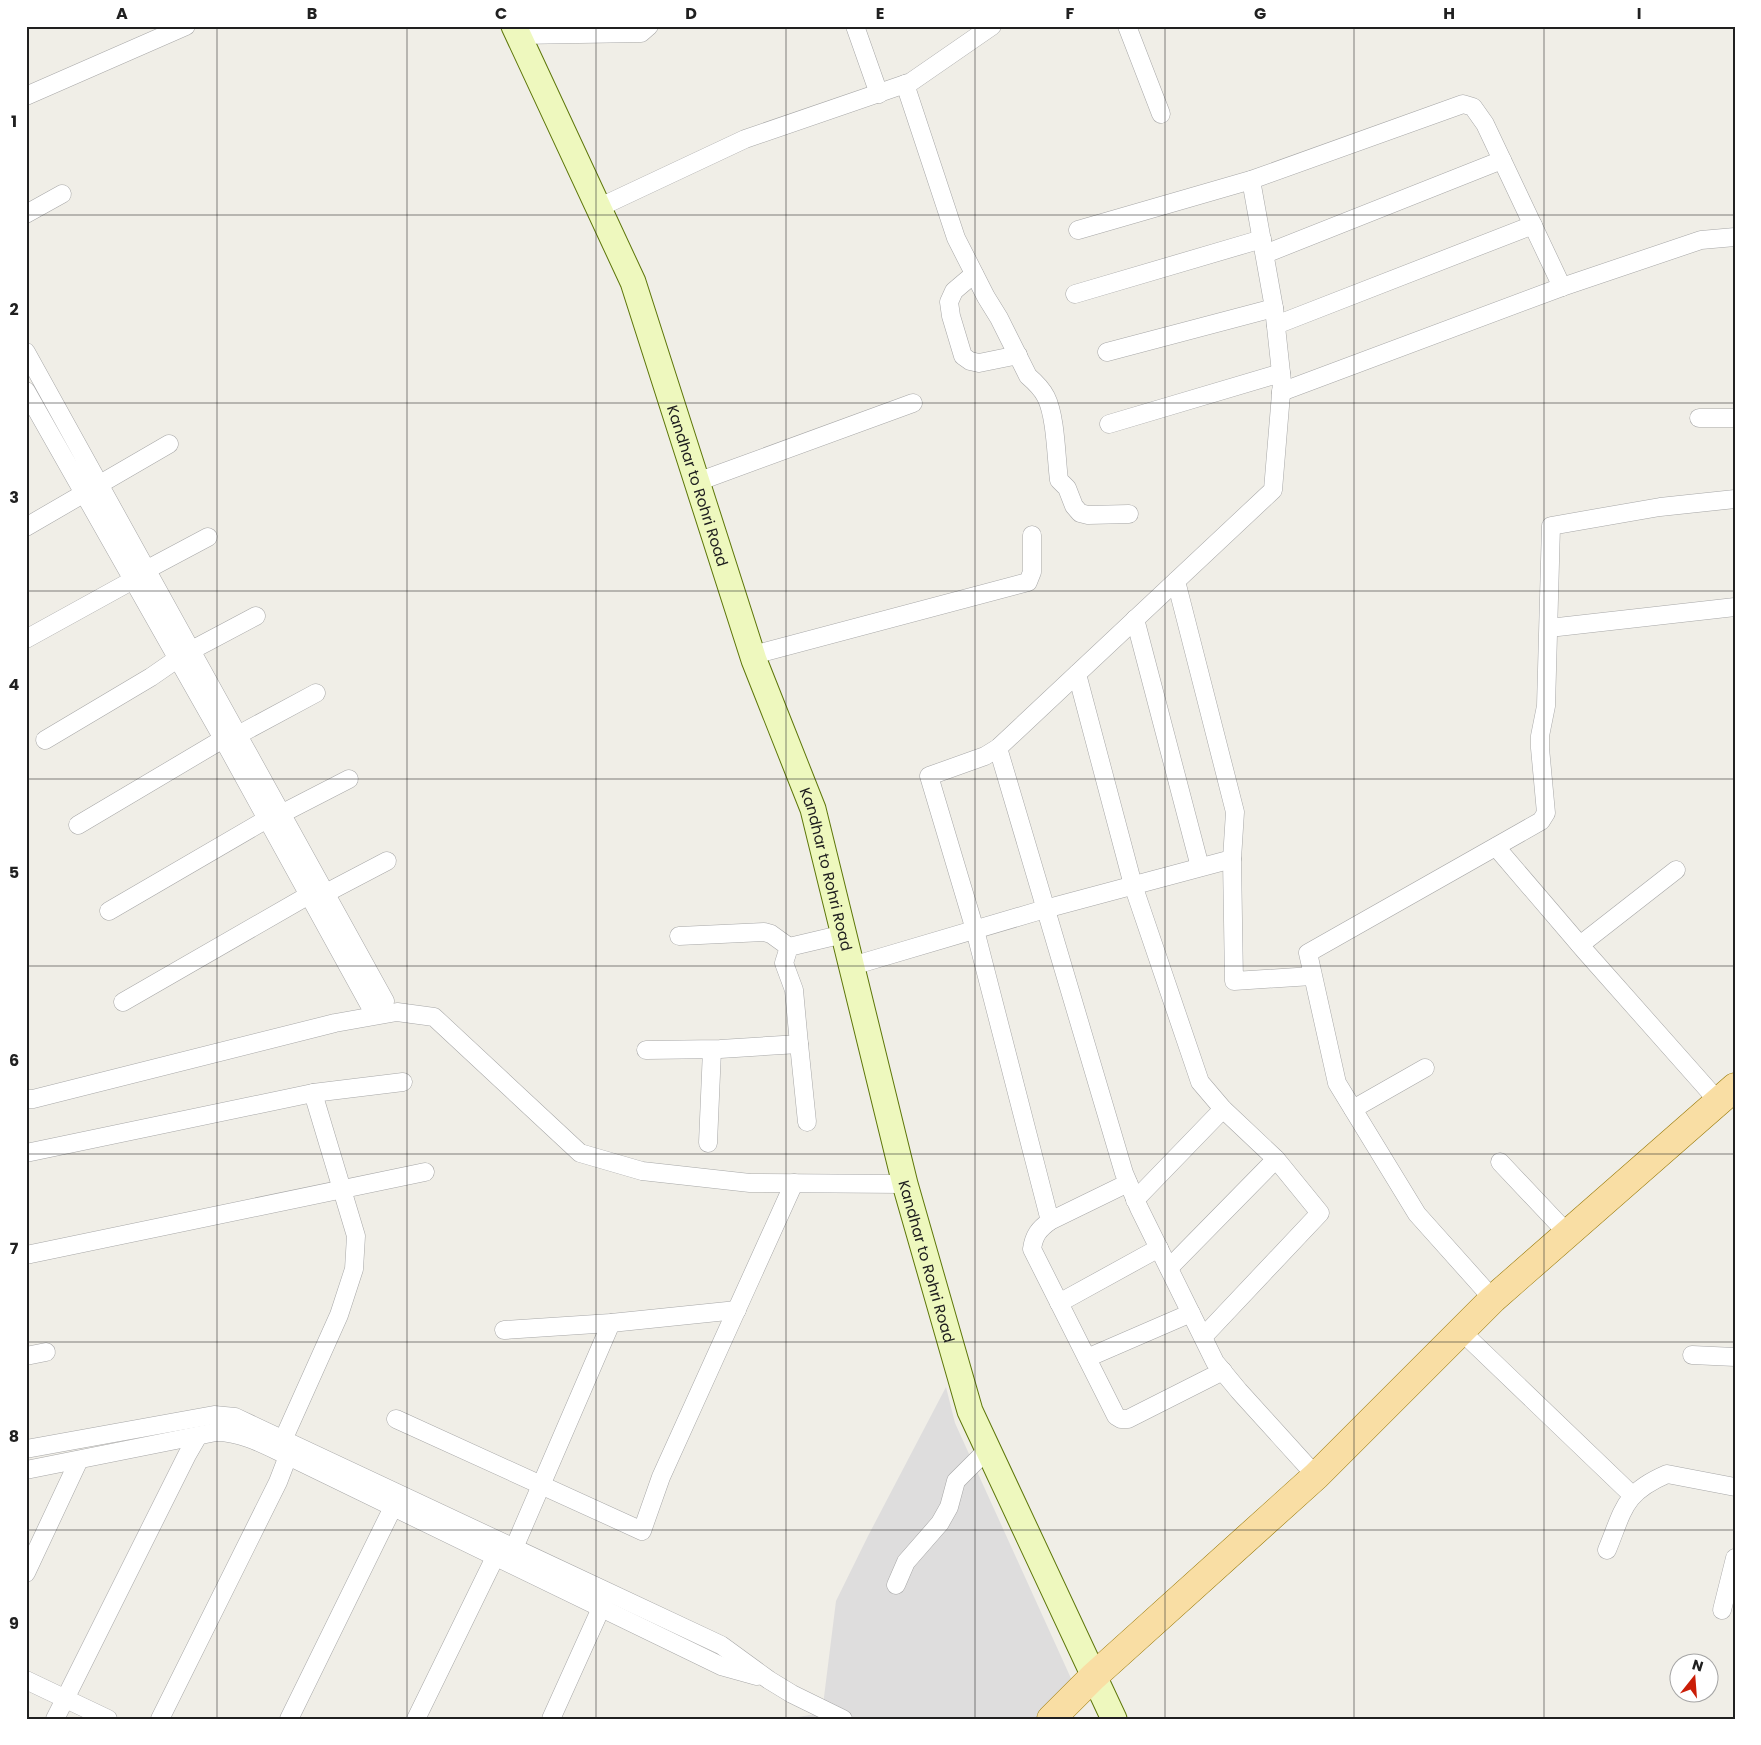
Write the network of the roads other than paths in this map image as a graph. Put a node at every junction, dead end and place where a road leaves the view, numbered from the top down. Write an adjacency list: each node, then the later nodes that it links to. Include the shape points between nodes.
1 (186, 26): 9 (street)
2 (649, 26): 6 (street, via 641,33)
3 (855, 26): 8 (street)
4 (992, 26): 7 (street)
5 (1127, 26): 10 (street)
6 (516, 30): 14 (street, Kandhar to Rohri Road)
7 (905, 84): 8 (street); 20 (street, via 956,238)
8 (879, 94): 14 (street, via 745,139)
9 (26, 96)
10 (1161, 114)
11 (1502, 160): 12 (street, via 1485,124 1473,107 1463,104); 16 (street); 19 (street)
12 (1251, 180): 17 (street); 19 (street)
13 (62, 194): 15 (street)
14 (598, 208): 36 (street, Kandhar to Rohri Road, via 633,282)
15 (26, 214)
16 (1533, 225): 21 (street); 23 (street)
17 (1078, 230)
18 (1735, 237): 21 (street, via 1701,240)
19 (1264, 247): 22 (street); 23 (street)
20 (974, 274): 26 (street); 26 (street, via 954,292 949,302 950,316 963,356 979,363)
21 (1562, 287): 29 (street)
22 (1075, 294)
23 (1275, 316): 25 (street); 27 (street)
24 (26, 352): 37 (street)
25 (1107, 352)
26 (1018, 354): 39 (street, via 1028,376 1046,397 1053,423 1058,480 1067,488 1074,506 1080,513 1088,515)
27 (1281, 372): 29 (street); 34 (street)
28 (26, 391): 31 (street)
29 (1281, 392): 44 (street, via 1273,490)
30 (913, 404): 36 (street)
31 (32, 415): 37 (street)
32 (1699, 418): 33 (street)
33 (1735, 418)
34 (1110, 424)
35 (169, 444): 37 (street)
36 (697, 482): 51 (street, Kandhar to Rohri Road)
37 (91, 490): 40 (street); 43 (street)
38 (1735, 498): 48 (street, via 1551,526)
39 (1129, 514)
40 (26, 527)
41 (1032, 535): 51 (street, via 1032,572 1028,582)
42 (208, 537): 43 (street)
43 (139, 575): 49 (street); 50 (street)
44 (1176, 581): 47 (street); 61 (street, via 1235,812)
45 (1735, 607): 48 (street)
46 (256, 616): 50 (street)
47 (1135, 620): 52 (street); 63 (street)
48 (1548, 628): 60 (street, via 1546,706 1540,736 1546,813 1541,821)
49 (26, 639)
50 (184, 655): 54 (street); 55 (street)
51 (753, 655): 70 (street, Kandhar to Rohri Road, via 813,809)
52 (1076, 674): 56 (street); 65 (street)
53 (316, 693): 54 (street)
54 (230, 737): 58 (street); 59 (street)
55 (45, 740)
56 (998, 748): 67 (street); 69 (street, via 985,756 929,776)
57 (349, 779): 58 (street)
58 (274, 817): 66 (street); 68 (street)
59 (78, 825)
60 (1496, 847): 72 (street); 75 (street, via 1308,953)
61 (1232, 858): 63 (street); 75 (street, via 1234,981)
62 (387, 861): 66 (street)
63 (1200, 867): 65 (street)
64 (1676, 870): 72 (street)
65 (1133, 885): 67 (street); 85 (street, via 1200,1082)
66 (317, 894): 66 (street, via 385,1001 371,1008); 76 (street)
67 (1045, 909): 69 (street); 94 (street)
68 (109, 911)
69 (975, 930): 74 (street); 98 (street)
70 (844, 934): 73 (street); 74 (street, Kandhar to Rohri Road)
71 (679, 936): 73 (street, via 764,932)
72 (1580, 945): 83 (street)
73 (789, 947): 77 (street, via 784,963 794,990)
74 (852, 966): 95 (street, Kandhar to Rohri Road)
75 (1312, 976): 86 (street, via 1337,1083)
76 (123, 1002)
77 (799, 1044): 79 (street); 87 (street)
78 (646, 1050): 79 (street)
79 (712, 1050): 88 (street)
80 (1425, 1068): 86 (street)
81 (403, 1082): 82 (street)
82 (313, 1093): 89 (street); 96 (street)
83 (1726, 1094): 99 (main road)
84 (26, 1099): 93 (street, via 335,1023 397,1012 434,1017 580,1153 642,1171 750,1183)
85 (1223, 1109): 90 (street); 97 (street)
86 (1353, 1109): 103 (street, via 1417,1214)
87 (807, 1122)
88 (708, 1143)
89 (26, 1153)
90 (1276, 1159): 102 (street); 110 (street, via 1320,1213)
91 (1500, 1162): 99 (street)
92 (425, 1172): 96 (street)
93 (794, 1183): 95 (street); 105 (street)
94 (1128, 1183): 97 (street); 98 (street)
95 (905, 1184): 121 (street, Kandhar to Rohri Road, via 970,1411)
96 (341, 1189): 101 (street); 120 (street, via 356,1236 354,1269)
97 (1135, 1200): 100 (street)
98 (1050, 1221): 104 (street, via 1039,1230 1032,1249)
99 (1567, 1234): 103 (main road)
100 (1159, 1248): 102 (street); 104 (street)
101 (26, 1255)
102 (1169, 1268): 106 (street)
103 (1492, 1299): 109 (main road)
104 (1059, 1303): 115 (street)
105 (737, 1310): 107 (street); 125 (street, via 661,1477 642,1531)
106 (1191, 1312): 110 (street); 115 (street)
107 (611, 1323): 108 (street); 125 (street)
108 (504, 1330)
109 (1461, 1331): 124 (main road); 127 (street)
110 (1203, 1337): 116 (street)
111 (46, 1352): 113 (street)
112 (1692, 1355): 114 (street)
113 (26, 1356)
114 (1735, 1357)
115 (1087, 1358): 116 (street, via 1116,1416 1121,1419 1128,1419)
116 (1223, 1371): 124 (street)
117 (396, 1419): 125 (street)
118 (198, 1436): 120 (street, via 230,1432); 122 (street); 138 (street)
119 (26, 1448): 120 (street, via 214,1414 235,1417)
120 (286, 1448): 128 (street); 141 (street, via 273,1491)
121 (988, 1449): 133 (street, via 956,1481 949,1507 940,1523 906,1562); 136 (street, Kandhar to Rohri Road)
122 (80, 1460): 123 (street); 132 (street)
123 (26, 1470)
124 (1316, 1476): 136 (main road)
125 (542, 1484): 129 (street)
126 (1735, 1487): 127 (street, via 1668,1474 1644,1485)
127 (1632, 1495): 130 (street, via 1621,1512)
128 (397, 1500): 129 (street); 142 (street)
129 (504, 1549): 134 (street); 143 (street)
130 (1607, 1550)
131 (1735, 1558): 135 (street)
132 (26, 1574)
133 (896, 1585)
134 (605, 1600): 144 (street); 145 (street, via 721,1645 792,1694)
135 (1722, 1610)
136 (1093, 1677): 146 (main road); 147 (street, Kandhar to Rohri Road)
137 (26, 1680): 138 (street)
138 (66, 1699): 139 (street); 140 (street)
139 (55, 1719)
140 (108, 1719)
141 (160, 1719)
142 (289, 1719)
143 (416, 1719)
144 (552, 1719)
145 (843, 1719)
146 (1051, 1719)
147 (1114, 1719)

